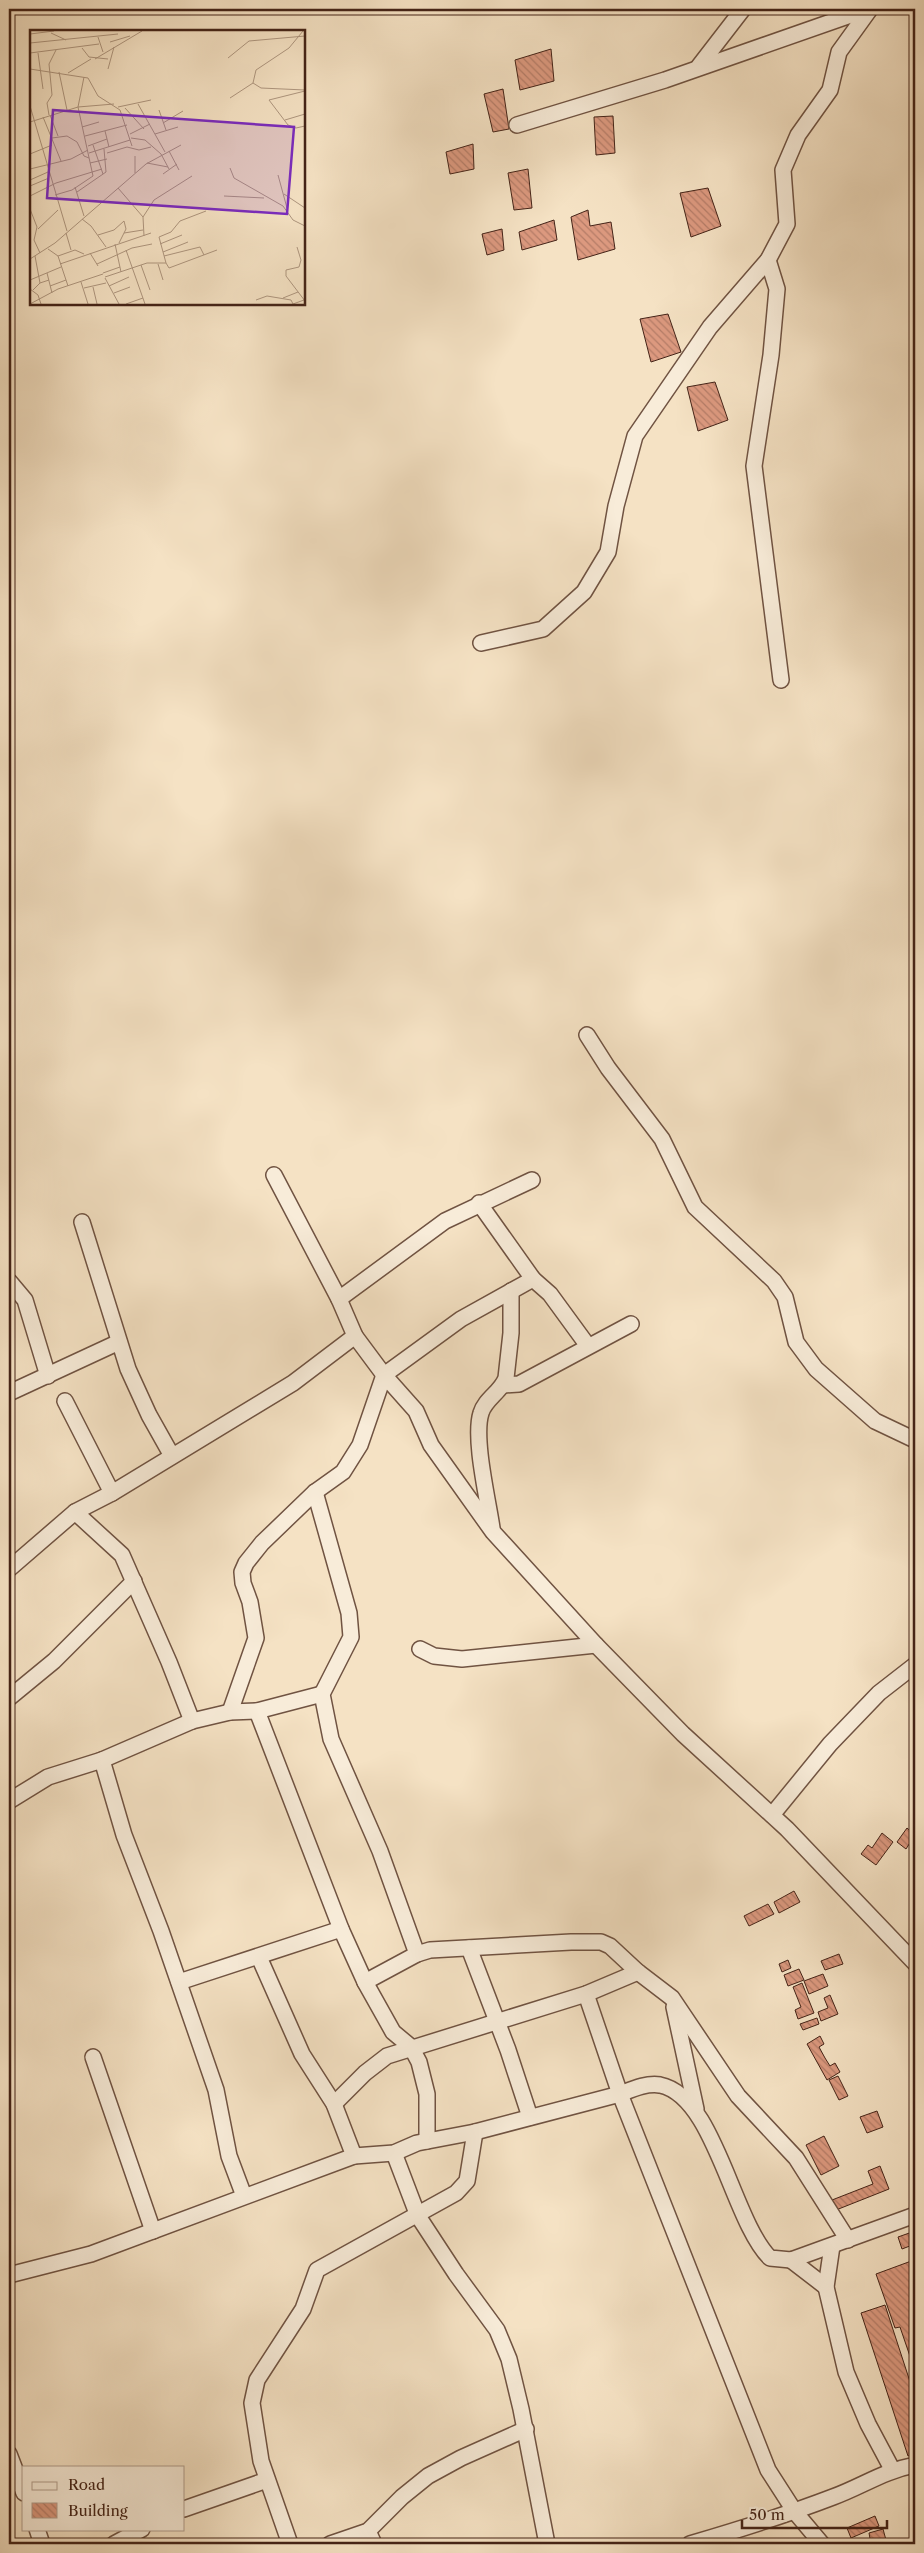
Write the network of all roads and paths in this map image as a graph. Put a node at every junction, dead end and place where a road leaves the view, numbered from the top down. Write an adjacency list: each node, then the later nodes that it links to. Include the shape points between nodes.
1 (743, 9): 3 (street)
2 (869, 9): 3 (street); 5 (street, via 839,52 830,90 798,135 783,170 787,224)
3 (699, 66): 4 (street, via 665,80)
4 (517, 125)
5 (768, 260): 6 (street, via 710,327 635,436 616,506 608,552 584,592 543,629); 7 (street, via 777,289 771,355 754,466)
6 (481, 643)
7 (781, 680)
8 (587, 1035): 26 (street, via 662,1139 695,1207 774,1281 785,1297 796,1342 816,1370 875,1421)
9 (274, 1174): 16 (street)
10 (532, 1180): 11 (street)
11 (480, 1203): 13 (street); 16 (street, via 445,1221)
12 (82, 1222): 19 (street)
13 (533, 1279): 15 (street); 20 (street, via 550,1294)
14 (9, 1281): 22 (street, via 25,1300)
15 (512, 1291): 21 (street, via 460,1319); 23 (street, via 511,1333)
16 (340, 1299): 18 (street)
17 (631, 1324): 20 (street)
18 (355, 1336): 21 (street); 27 (street, via 293,1384)
19 (119, 1342): 22 (street); 27 (street, via 149,1415)
20 (588, 1346): 23 (street, via 519,1384)
21 (384, 1375): 28 (street, via 360,1446 342,1472); 31 (street, via 416,1411 431,1445)
22 (48, 1376): 24 (street)
23 (504, 1385): 31 (street, via 482,1410 480,1419 481,1454)
24 (9, 1393)
25 (65, 1401): 29 (street)
26 (915, 1440)
27 (172, 1456): 29 (street)
28 (315, 1492): 37 (street, via 350,1613 350,1637); 40 (street, via 262,1543 242,1572 256,1638)
29 (112, 1493): 30 (street)
30 (75, 1512): 32 (street); 33 (street, via 122,1555)
31 (492, 1532): 34 (street)
32 (9, 1569)
33 (134, 1581): 38 (street, via 54,1661); 41 (street)
34 (596, 1644): 35 (street, via 462,1659 434,1656); 44 (street, via 683,1734)
35 (420, 1649)
36 (915, 1665): 44 (street, via 879,1693 830,1744)
37 (322, 1694): 39 (street); 47 (street, via 331,1739 380,1851)
38 (9, 1698)
39 (257, 1711): 40 (street); 45 (street)
40 (230, 1712): 41 (street)
41 (192, 1721): 42 (street)
42 (102, 1760): 43 (street, via 48,1778); 51 (street, via 124,1835)
43 (9, 1801)
44 (772, 1815): 49 (street)
45 (341, 1929): 48 (street); 52 (street)
46 (469, 1948): 47 (street); 50 (street, via 600,1942 615,1950); 55 (street)
47 (417, 1954): 52 (street)
48 (259, 1957): 51 (street); 59 (street, via 302,2054)
49 (915, 1963)
50 (638, 1972): 53 (street); 54 (street)
51 (179, 1982): 66 (street, via 216,2090 229,2156)
52 (365, 1982): 56 (street, via 393,2032)
53 (586, 1994): 55 (street); 58 (street)
54 (672, 1998): 60 (street); 70 (street, via 738,2096 796,2158)
55 (498, 2023): 56 (street); 61 (street)
56 (410, 2047): 59 (street, via 387,2056); 63 (street, via 423,2074 427,2094)
57 (93, 2057): 69 (street)
58 (620, 2094): 60 (street, via 640,2086 659,2085 677,2093); 61 (street); 82 (street, via 768,2470)
59 (334, 2104): 65 (street)
60 (696, 2110): 72 (street, via 760,2248 770,2258)
61 (530, 2117): 62 (street)
62 (475, 2132): 63 (street); 68 (street, via 467,2181 456,2194)
63 (427, 2142): 64 (street)
64 (394, 2153): 65 (street); 68 (street)
65 (354, 2156): 66 (street)
66 (244, 2196): 69 (street)
67 (915, 2215): 70 (street)
68 (418, 2216): 75 (street, via 497,2330 509,2359); 79 (street, via 317,2270 303,2309 257,2380 252,2403)
69 (153, 2231): 73 (street, via 91,2254)
70 (848, 2240): 71 (street)
71 (832, 2246): 72 (street); 74 (street)
72 (791, 2260): 74 (street)
73 (9, 2275)
74 (826, 2287): 78 (street, via 846,2372)
75 (526, 2429): 85 (street, via 428,2476 402,2497); 91 (street)
76 (9, 2454): 80 (street)
77 (915, 2465): 78 (street)
78 (892, 2469): 82 (street, via 850,2491)
79 (267, 2480): 81 (street); 89 (street)
80 (22, 2488)
81 (185, 2509)
82 (795, 2512): 86 (street); 93 (street)
83 (37, 2530): 87 (street)
84 (140, 2530): 88 (street)
85 (371, 2537): 90 (street)
86 (718, 2540): 92 (street)
87 (42, 2544)
88 (114, 2544)
89 (290, 2544)
90 (330, 2544)
91 (548, 2544)
92 (690, 2544)
93 (822, 2544)

